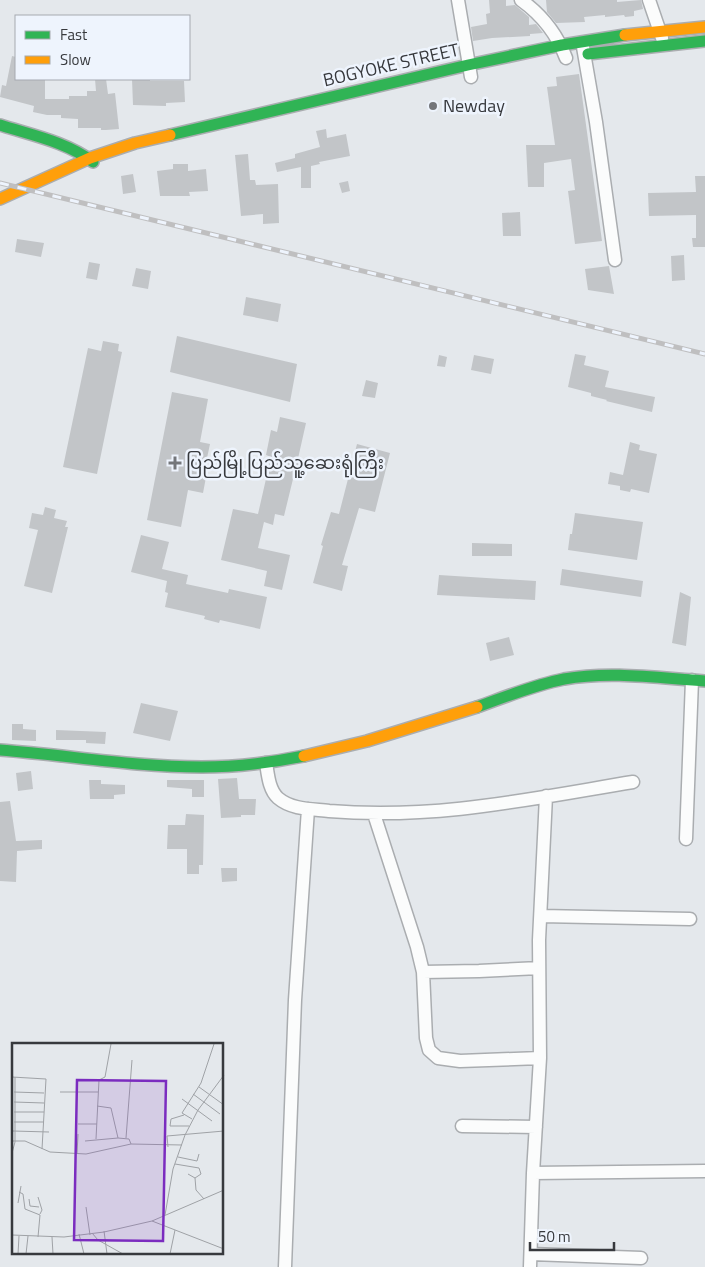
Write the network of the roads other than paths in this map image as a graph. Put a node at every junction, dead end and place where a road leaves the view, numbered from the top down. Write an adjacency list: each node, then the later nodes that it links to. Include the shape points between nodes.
1 (458, 0): 10 (street)
2 (521, 0): 9 (street, via 548,25)
3 (649, 0): 5 (street)
4 (705, 27): 5 (main road, BOGYOKE STREET)
5 (660, 31): 7 (street); 8 (main road, BOGYOKE STREET)
6 (705, 41): 7 (main road, BOGYOKE STREET)
7 (664, 45): 8 (main road, BOGYOKE STREET)
8 (583, 48): 9 (main road, BOGYOKE STREET); 16 (street)
9 (562, 54): 10 (main road, BOGYOKE STREET)
10 (470, 74): 13 (main road, BOGYOKE STREET)
11 (277, 122): 13 (main road, BOGYOKE STREET)
12 (0, 124): 14 (main road)
13 (224, 128): 14 (main road, BOGYOKE STREET, via 135,143)
14 (91, 160): 15 (main road, BOGYOKE STREET)
15 (0, 199)
16 (615, 260)
17 (699, 680): 19 (main road, via 620,676 565,679 403,731); 24 (street)
18 (0, 750): 19 (main road, via 167,766)
19 (266, 763): 22 (street, via 269,783 278,798)
20 (633, 782): 21 (street)
21 (546, 796): 23 (street, via 508,804 434,812); 25 (street)
22 (308, 809): 23 (street); 36 (street, via 295,1000)
23 (374, 814): 28 (street)
24 (686, 839)
25 (541, 916): 26 (street); 27 (street)
26 (690, 919)
27 (540, 968): 28 (street); 29 (street)
28 (423, 972): 29 (street, via 426,1038 432,1054 460,1061)
29 (540, 1058): 31 (street)
30 (462, 1126): 31 (street)
31 (536, 1127): 33 (street)
32 (705, 1171): 33 (street)
33 (533, 1173): 35 (street)
34 (641, 1258): 35 (street)
35 (531, 1261)
36 (285, 1267)

